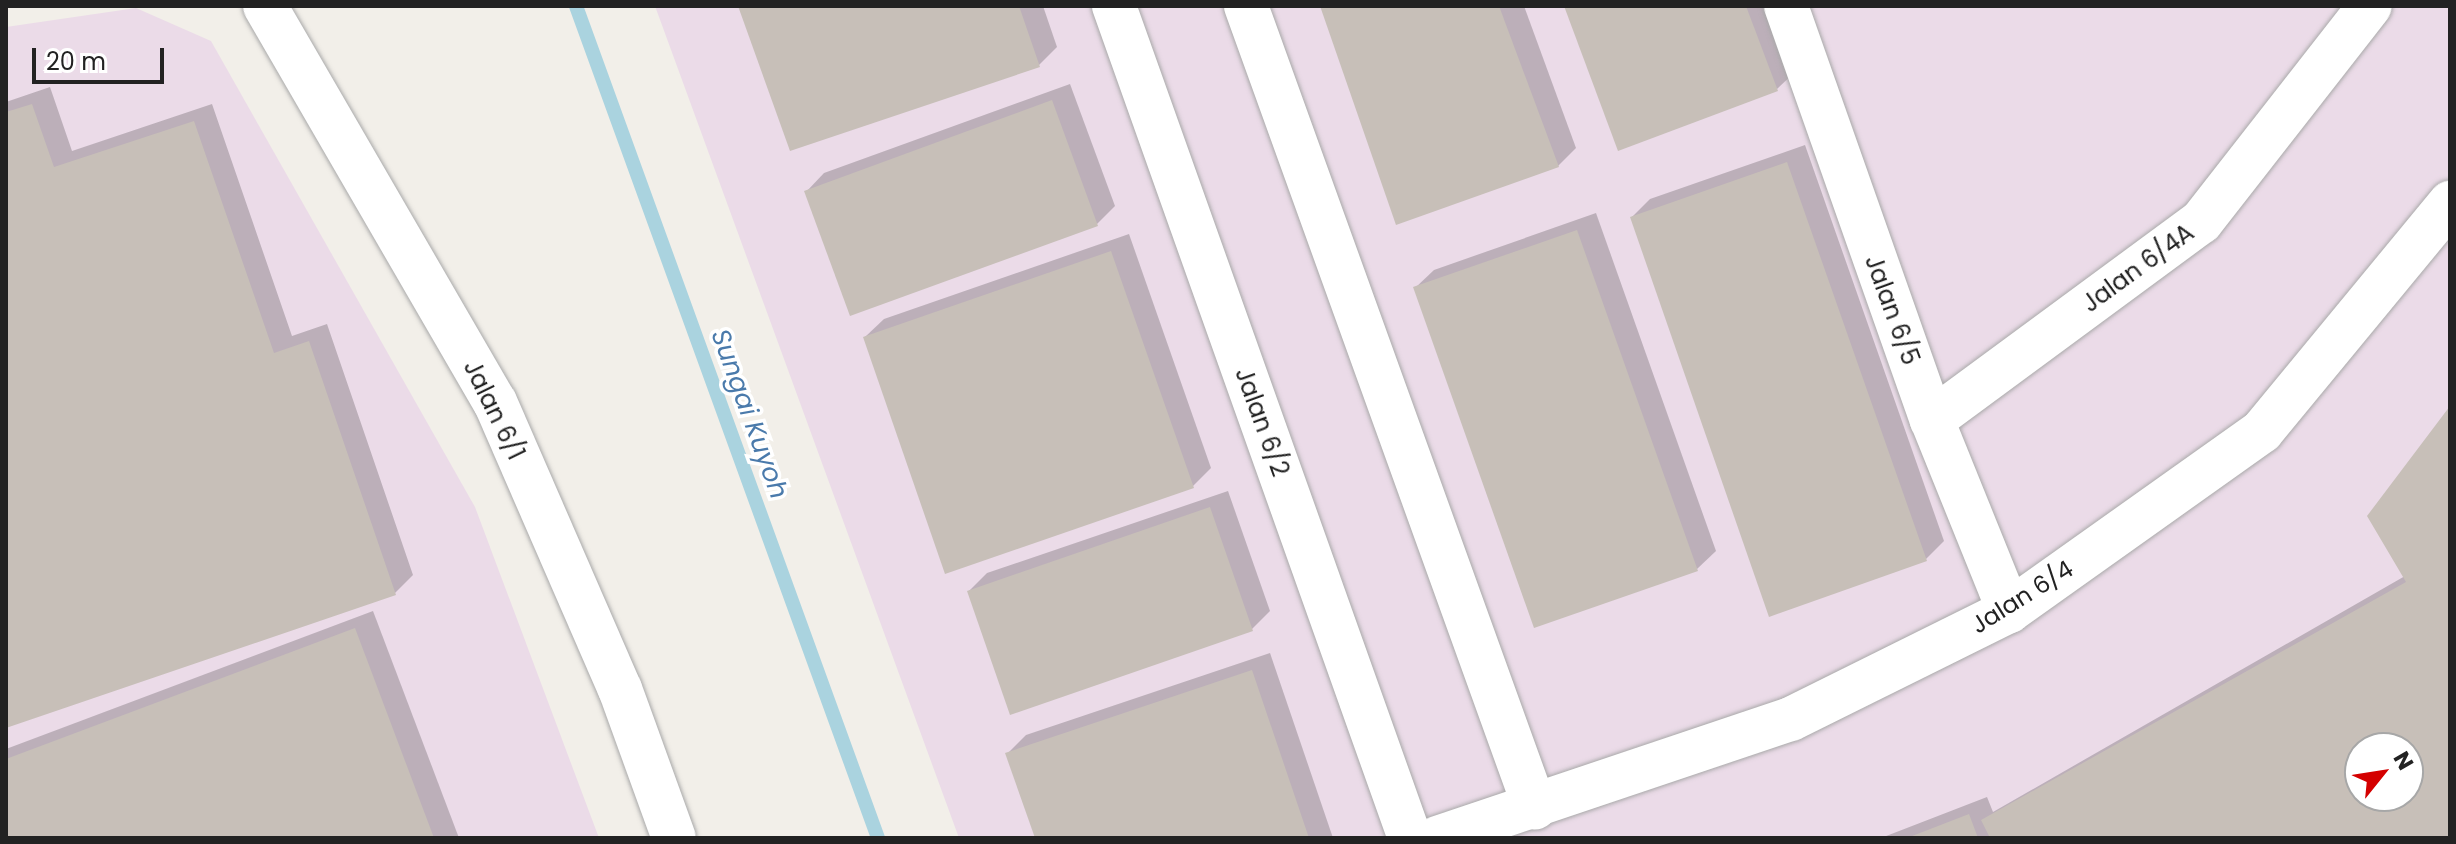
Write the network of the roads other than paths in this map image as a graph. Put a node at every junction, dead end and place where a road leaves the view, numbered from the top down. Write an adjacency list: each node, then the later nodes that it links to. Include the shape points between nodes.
1 (265, 6): 10 (street, Jalan 6/1, via 495,402 620,689)
2 (1114, 6): 11 (street, Jalan 6/2)
3 (1246, 6): 9 (street)
4 (1786, 6): 7 (street, Jalan 6/5)
5 (2370, 6): 7 (street, Jalan 6/4A, via 2201,222)
6 (2450, 203): 8 (street, Jalan 6/4, via 2262,431)
7 (1932, 420): 8 (street, Jalan 6/5)
8 (2009, 611): 9 (street, Jalan 6/4, via 1791,719)
9 (1535, 808): 12 (street, Jalan 6/4)
10 (674, 838)
11 (1410, 838)
12 (1437, 838)

